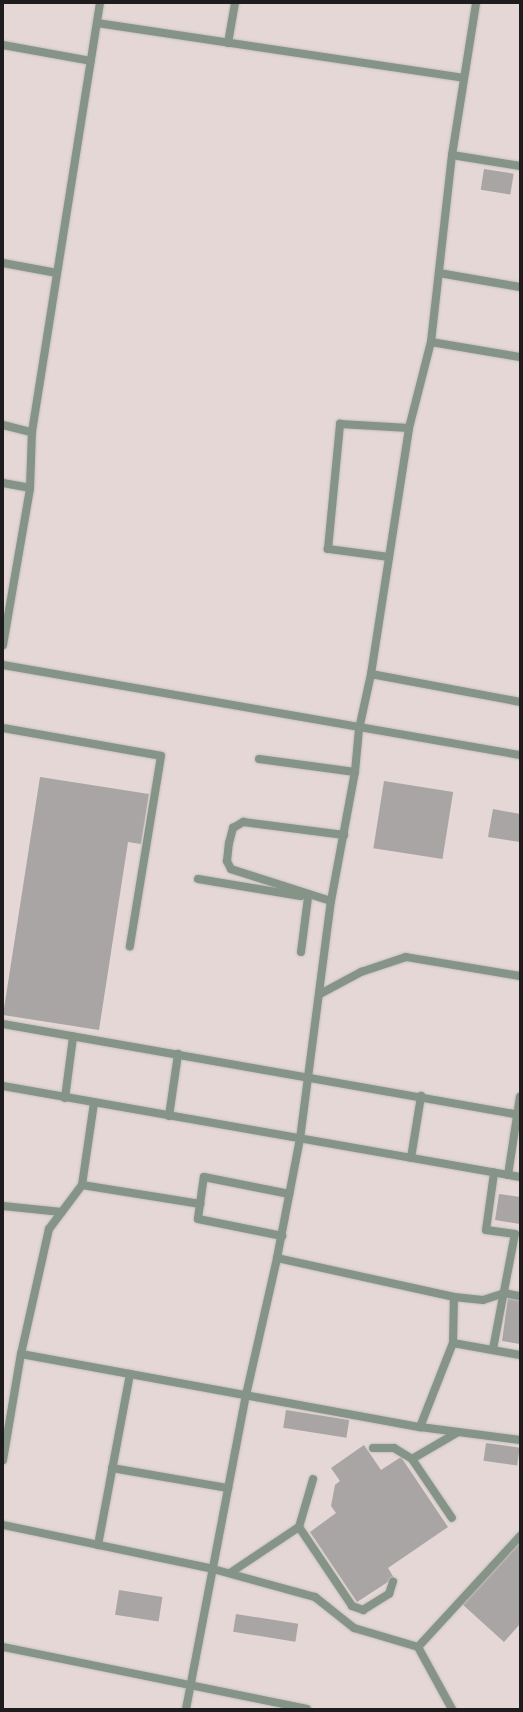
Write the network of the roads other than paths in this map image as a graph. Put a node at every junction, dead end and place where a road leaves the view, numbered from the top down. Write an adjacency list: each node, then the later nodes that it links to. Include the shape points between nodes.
1 (100, 3): 4 (lane)
2 (235, 3): 5 (lane)
3 (476, 3): 8 (lane)
4 (97, 23): 5 (lane); 7 (lane)
5 (228, 43): 8 (lane)
6 (3, 45): 7 (lane)
7 (91, 61): 12 (lane)
8 (464, 78): 9 (lane)
9 (452, 155): 10 (lane); 13 (lane)
10 (520, 166)
11 (3, 263): 12 (lane)
12 (57, 273): 19 (lane)
13 (439, 273): 14 (lane); 15 (lane)
14 (520, 287)
15 (431, 342): 16 (lane); 18 (lane)
16 (520, 357)
17 (3, 426): 19 (lane)
18 (409, 428): 22 (lane); 22 (lane, via 340,424 328,549)
19 (32, 432): 21 (lane)
20 (3, 483): 21 (lane)
21 (30, 488): 23 (lane)
22 (389, 557): 26 (lane)
23 (5, 616): 24 (lane)
24 (3, 646)
25 (3, 665): 29 (lane)
26 (371, 674): 27 (lane); 29 (lane)
27 (520, 702)
28 (3, 728): 37 (lane, via 161,756)
29 (359, 729): 30 (lane); 32 (lane)
30 (520, 755)
31 (259, 759): 32 (lane)
32 (355, 772): 33 (lane)
33 (344, 835): 36 (lane); 36 (lane, via 244,822 233,828 229,843 227,862 231,870)
34 (198, 879): 35 (lane)
35 (308, 897): 36 (lane); 38 (lane)
36 (332, 901): 40 (lane)
37 (130, 946)
38 (302, 952)
39 (520, 976): 40 (lane, via 406,957 362,972)
40 (320, 994): 44 (lane)
41 (3, 1024): 42 (lane)
42 (73, 1037): 43 (lane); 48 (lane)
43 (178, 1054): 44 (lane); 51 (lane)
44 (307, 1079): 46 (lane); 52 (lane)
45 (3, 1086): 48 (lane)
46 (421, 1096): 50 (lane); 53 (lane)
47 (520, 1097): 50 (lane)
48 (65, 1098): 49 (lane)
49 (94, 1103): 51 (lane); 57 (lane)
50 (519, 1114): 55 (lane)
51 (169, 1116): 52 (lane)
52 (300, 1138): 53 (lane); 58 (lane)
53 (412, 1158): 54 (lane)
54 (494, 1173): 55 (lane); 64 (lane, via 486,1230 515,1234)
55 (508, 1175): 56 (lane)
56 (520, 1178)
57 (82, 1185): 59 (lane); 61 (lane)
58 (289, 1194): 59 (lane, via 204,1177); 62 (lane)
59 (200, 1204): 62 (lane, via 198,1218)
60 (3, 1206): 61 (lane)
61 (62, 1212): 69 (lane, via 49,1229)
62 (282, 1236): 63 (lane)
63 (277, 1258): 66 (lane); 72 (lane)
64 (504, 1293): 65 (lane); 66 (lane, via 482,1300); 68 (lane)
65 (520, 1296)
66 (454, 1297): 67 (lane)
67 (452, 1343): 68 (lane); 73 (lane)
68 (493, 1349): 70 (lane)
69 (21, 1354): 71 (lane); 78 (lane)
70 (520, 1355)
71 (130, 1374): 72 (lane); 79 (lane)
72 (246, 1395): 73 (lane); 81 (lane)
73 (420, 1427): 74 (lane)
74 (458, 1432): 75 (lane); 77 (lane)
75 (520, 1440)
76 (374, 1448): 77 (lane, via 394,1448)
77 (412, 1459): 82 (lane)
78 (3, 1460)
79 (112, 1468): 81 (lane); 86 (lane)
80 (313, 1479): 84 (lane)
81 (228, 1488): 87 (lane)
82 (452, 1518)
83 (3, 1525): 86 (lane)
84 (299, 1527): 88 (lane); 89 (lane, via 352,1606 364,1610 389,1594)
85 (520, 1536): 91 (lane)
86 (98, 1545): 87 (lane)
87 (213, 1569): 88 (lane); 92 (lane)
88 (230, 1573): 91 (lane, via 315,1597 354,1628)
89 (393, 1582)
90 (3, 1647): 92 (lane)
91 (418, 1647): 95 (lane)
92 (191, 1686): 93 (lane); 94 (lane)
93 (186, 1709)
94 (307, 1709)
95 (452, 1709)

